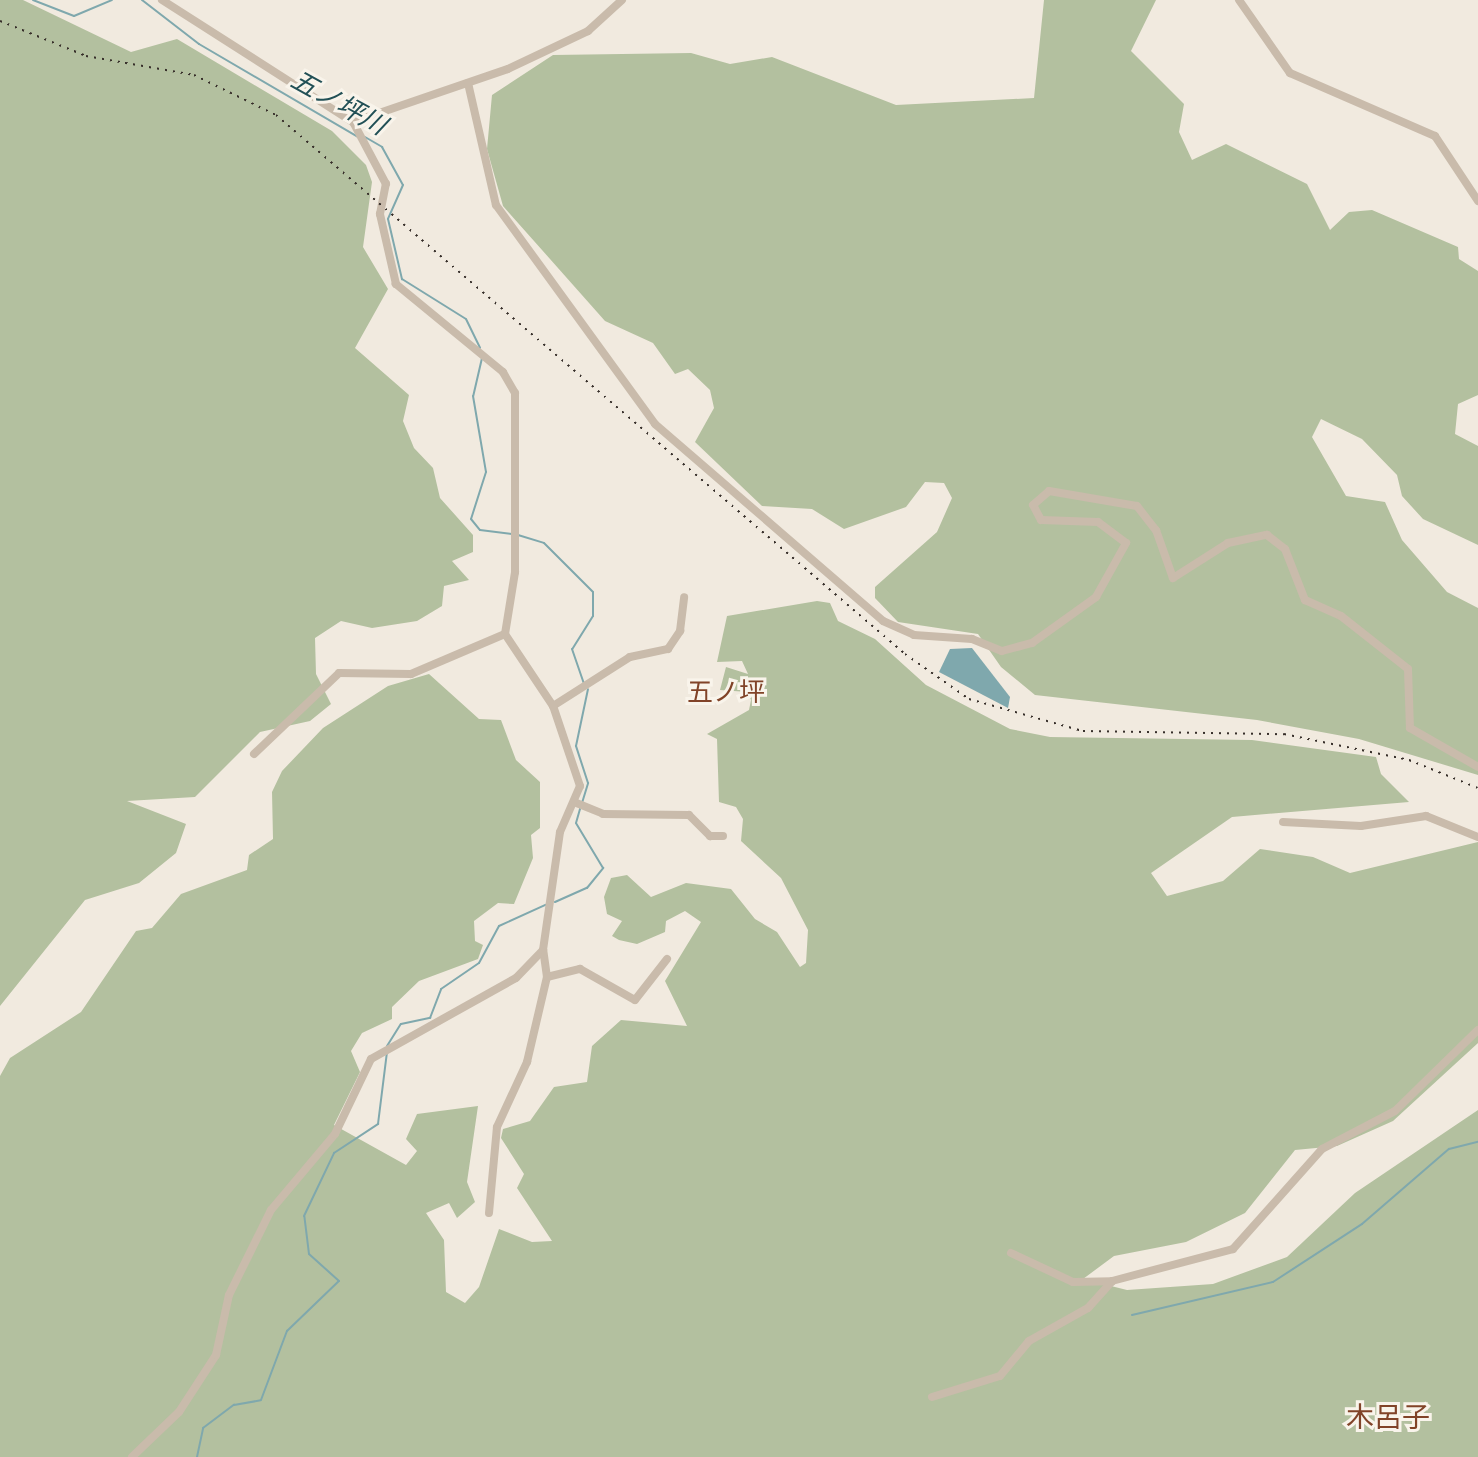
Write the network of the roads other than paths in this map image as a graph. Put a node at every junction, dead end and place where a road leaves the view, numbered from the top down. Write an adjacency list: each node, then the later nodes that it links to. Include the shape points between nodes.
1 (162, 0): 5 (street)
2 (622, 0): 4 (street, via 588,31)
3 (1239, 0): 6 (street, via 1290,73 1415,123 1450,153)
4 (468, 83): 5 (street); 12 (street, via 496,205 655,424 883,621 914,635 961,639 1002,651 1032,643 1096,597 1125,555 1124,539 1098,522 1041,520 1033,505 1042,493 1137,506 1156,530 1173,578 1242,537 1267,535 1285,549 1305,600 1341,616 1408,669 1410,728)
5 (354, 126): 9 (street, via 386,184 380,214 396,284 503,372 515,393 515,572)
6 (1474, 184): 7 (street)
7 (1478, 201)
8 (684, 597): 10 (street, via 680,631 668,649 630,657)
9 (505, 634): 10 (street); 11 (street, via 411,674 339,673)
10 (553, 706): 13 (street, via 580,779)
11 (254, 754)
12 (1478, 767)
13 (574, 802): 15 (street, via 603,814 689,815 710,836); 17 (street, via 560,832)
14 (1283, 822): 16 (street, via 1361,826 1426,816)
15 (723, 836)
16 (1478, 837)
17 (543, 950): 19 (street); 25 (street, via 516,978 371,1059 335,1134 271,1210 229,1295 216,1355 179,1412)
18 (667, 959): 19 (street, via 635,1000 580,969)
19 (547, 977): 21 (street, via 527,1062 497,1127)
20 (1478, 1030): 23 (street, via 1395,1111 1322,1149 1278,1192 1249,1239)
21 (489, 1213)
22 (1011, 1253): 23 (street, via 1073,1282)
23 (1112, 1281): 24 (street, via 1088,1308 1029,1341 1000,1376)
24 (932, 1397)
25 (132, 1457)

